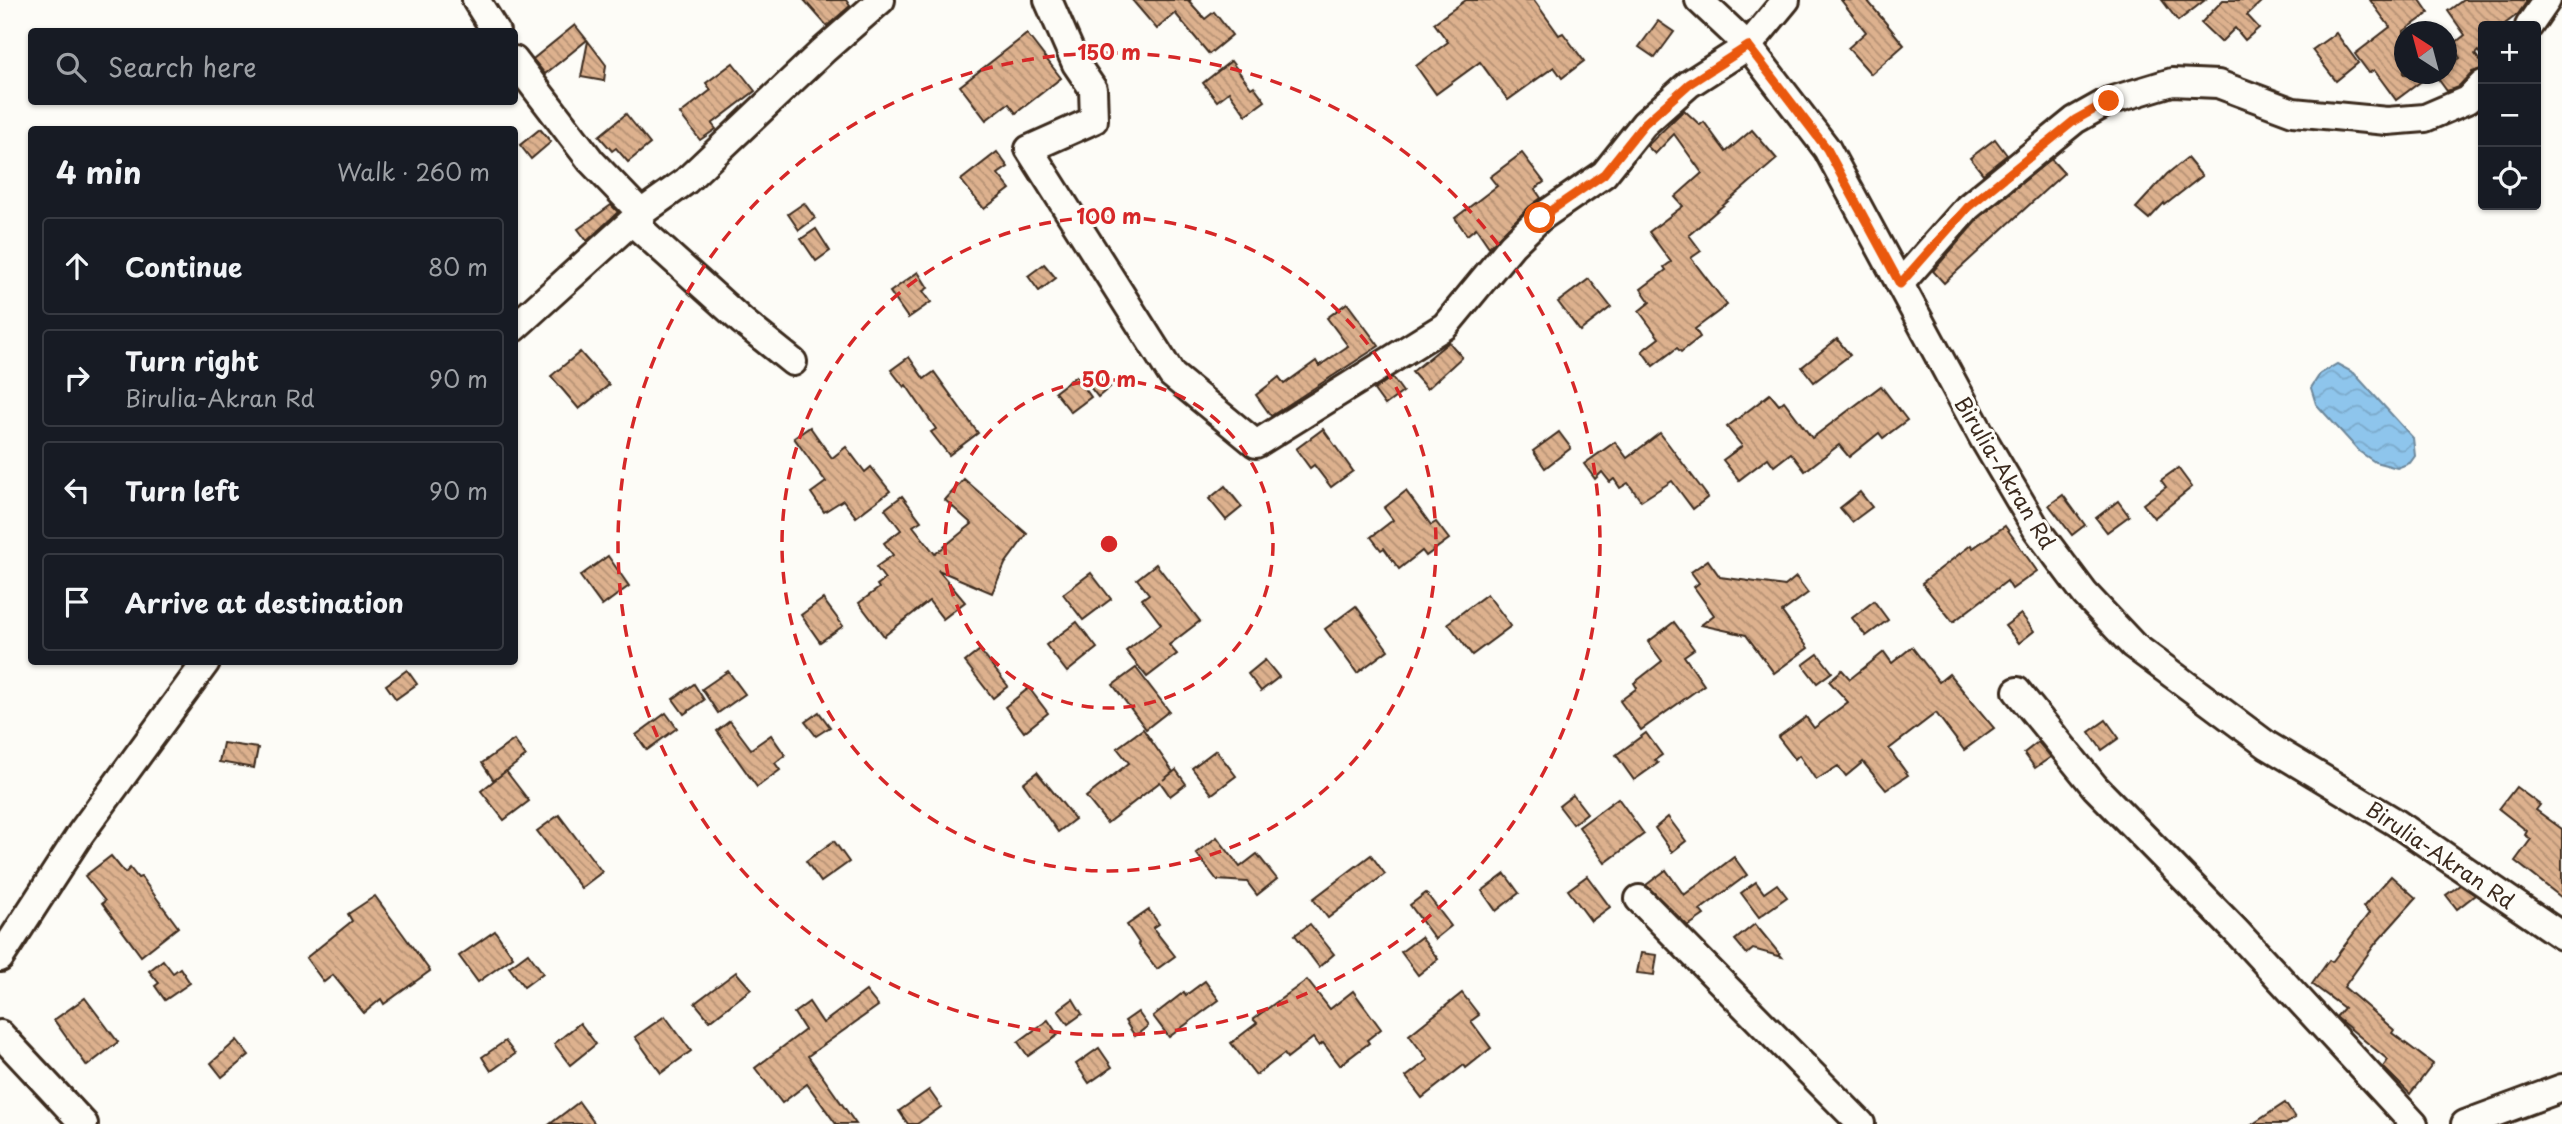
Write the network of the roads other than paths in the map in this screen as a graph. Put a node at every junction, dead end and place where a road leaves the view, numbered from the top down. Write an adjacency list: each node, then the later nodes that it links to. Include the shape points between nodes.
1 (476, 0): 8 (street)
2 (881, 0): 12 (street, via 686,181)
3 (1048, 0): 9 (street, via 1076,64 1093,89 1094,120 1029,149 1172,375 1256,444 1446,326 1540,218 1604,174 1644,124 1689,84)
4 (1699, 0): 9 (street, Birulia-Akran Rd)
5 (1786, 0): 9 (street)
6 (2547, 0): 7 (street)
7 (2532, 21)
8 (494, 28)
9 (1748, 46): 13 (street, Birulia-Akran Rd, via 1827,149)
10 (518, 65): 12 (street, via 591,161)
11 (2478, 89): 13 (street, via 2467,100 2425,117 2387,121 2293,112 2218,85 2172,82 2109,101 2075,120 1968,207)
12 (642, 213): 14 (street); 15 (street, via 640,229)
13 (1900, 284): 19 (street, Birulia-Akran Rd, via 2037,530 2085,594 2133,645 2267,745 2395,822)
14 (518, 324)
15 (793, 362)
16 (204, 665): 20 (street, via 81,833)
17 (2017, 691): 25 (street, via 2095,787)
18 (1639, 899): 24 (street)
19 (2562, 936)
20 (0, 958)
21 (0, 1034): 23 (street)
22 (2562, 1088): 26 (street)
23 (84, 1124)
24 (1861, 1124)
25 (2414, 1124)
26 (2465, 1124)

